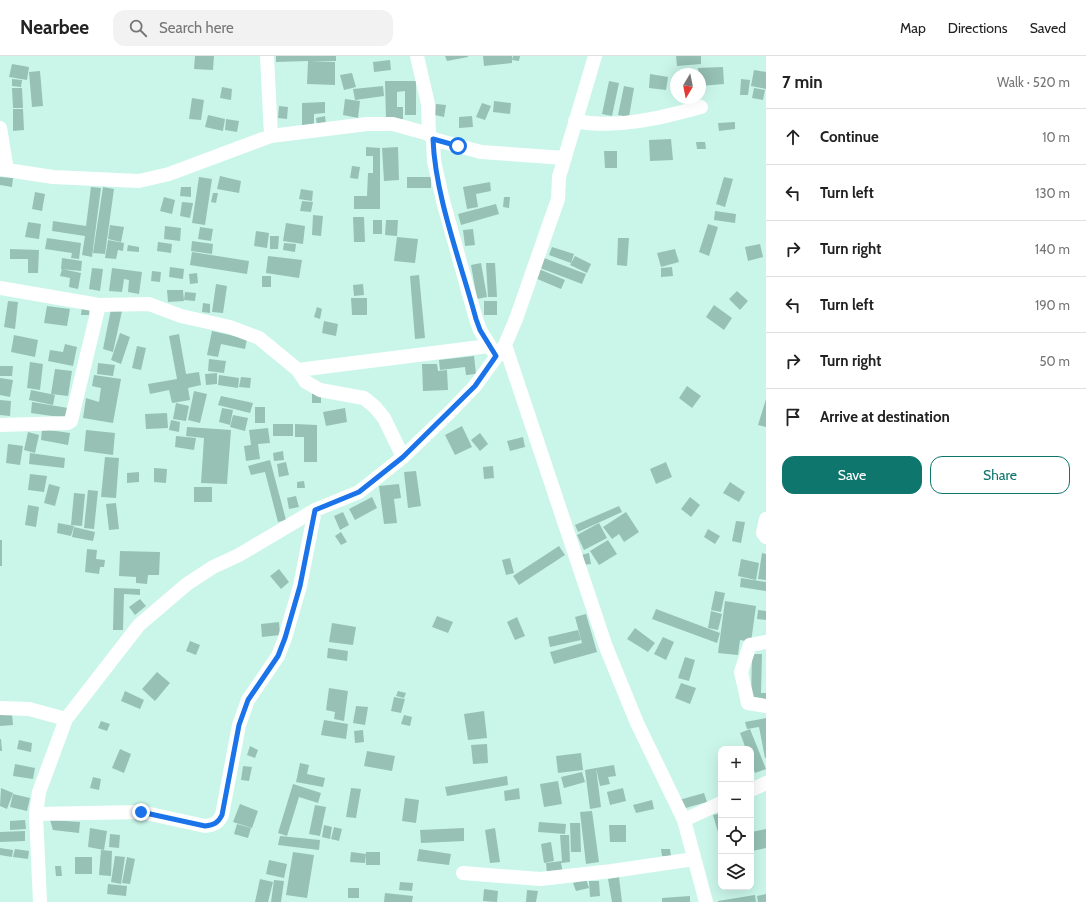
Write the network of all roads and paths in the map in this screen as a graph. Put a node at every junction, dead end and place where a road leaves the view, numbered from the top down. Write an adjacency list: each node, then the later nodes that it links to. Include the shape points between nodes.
1 (267, 56): 7 (street)
2 (417, 56): 8 (street, via 428,104)
3 (595, 56): 5 (street)
4 (701, 107): 5 (street, via 653,120 591,124)
5 (575, 121): 9 (street)
6 (0, 128): 10 (street)
7 (271, 136): 8 (street, via 367,124 393,124); 10 (street, via 169,174 139,181 53,177)
8 (431, 136): 9 (street, via 481,152); 14 (street, via 443,201 476,319)
9 (565, 158): 13 (street, via 559,177 558,199)
10 (4, 170)
11 (0, 288): 12 (street)
12 (99, 305): 15 (street, via 149,304 181,316 230,327 259,338); 16 (street, via 71,421)
13 (505, 345): 14 (street); 29 (street, via 606,647 637,723)
14 (492, 351): 15 (street); 17 (street, via 475,386)
15 (298, 370): 17 (street, via 306,382 320,390 364,398 375,407 384,418)
16 (0, 425)
17 (403, 457): 18 (street, via 359,492)
18 (315, 510): 24 (street, via 187,584 139,625); 28 (street, via 300,586 285,638 278,656 248,700 238,731 224,809 219,821 205,826 141,812)
19 (766, 519): 20 (street, via 763,533)
20 (766, 537)
21 (766, 642): 22 (street, via 750,645 741,672 748,703)
22 (766, 706)
23 (0, 708): 24 (street, via 29,709)
24 (66, 719): 28 (street, via 39,792)
25 (766, 784): 26 (street)
26 (754, 789)
27 (718, 805): 29 (street)
28 (36, 814): 32 (street)
29 (684, 820): 30 (street)
30 (694, 859): 31 (street, via 540,879); 33 (street)
31 (463, 873)
32 (40, 902)
33 (706, 902)

